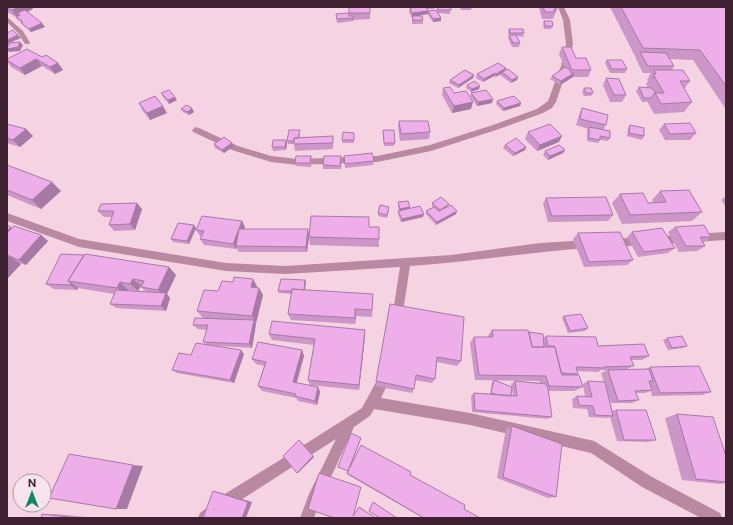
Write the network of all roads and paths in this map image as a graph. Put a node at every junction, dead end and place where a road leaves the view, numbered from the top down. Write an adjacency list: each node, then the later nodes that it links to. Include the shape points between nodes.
1 (561, 7): 4 (street, via 570,31 570,48 552,102 540,112 496,127 426,149 378,159 298,162 257,155)
2 (7, 19): 3 (street, via 21,32)
3 (27, 43)
4 (196, 130)
5 (7, 217): 7 (street, via 79,243 226,267 286,270)
6 (726, 236): 7 (street, via 540,247 451,259)
7 (406, 261): 8 (street)
8 (395, 331)
9 (389, 360): 10 (street, via 384,380)
10 (372, 403): 11 (street, via 366,412); 14 (street, via 470,419 594,447 647,482)
11 (349, 424): 12 (street, via 228,500); 13 (street)
12 (205, 518)
13 (307, 518)
14 (715, 518)

